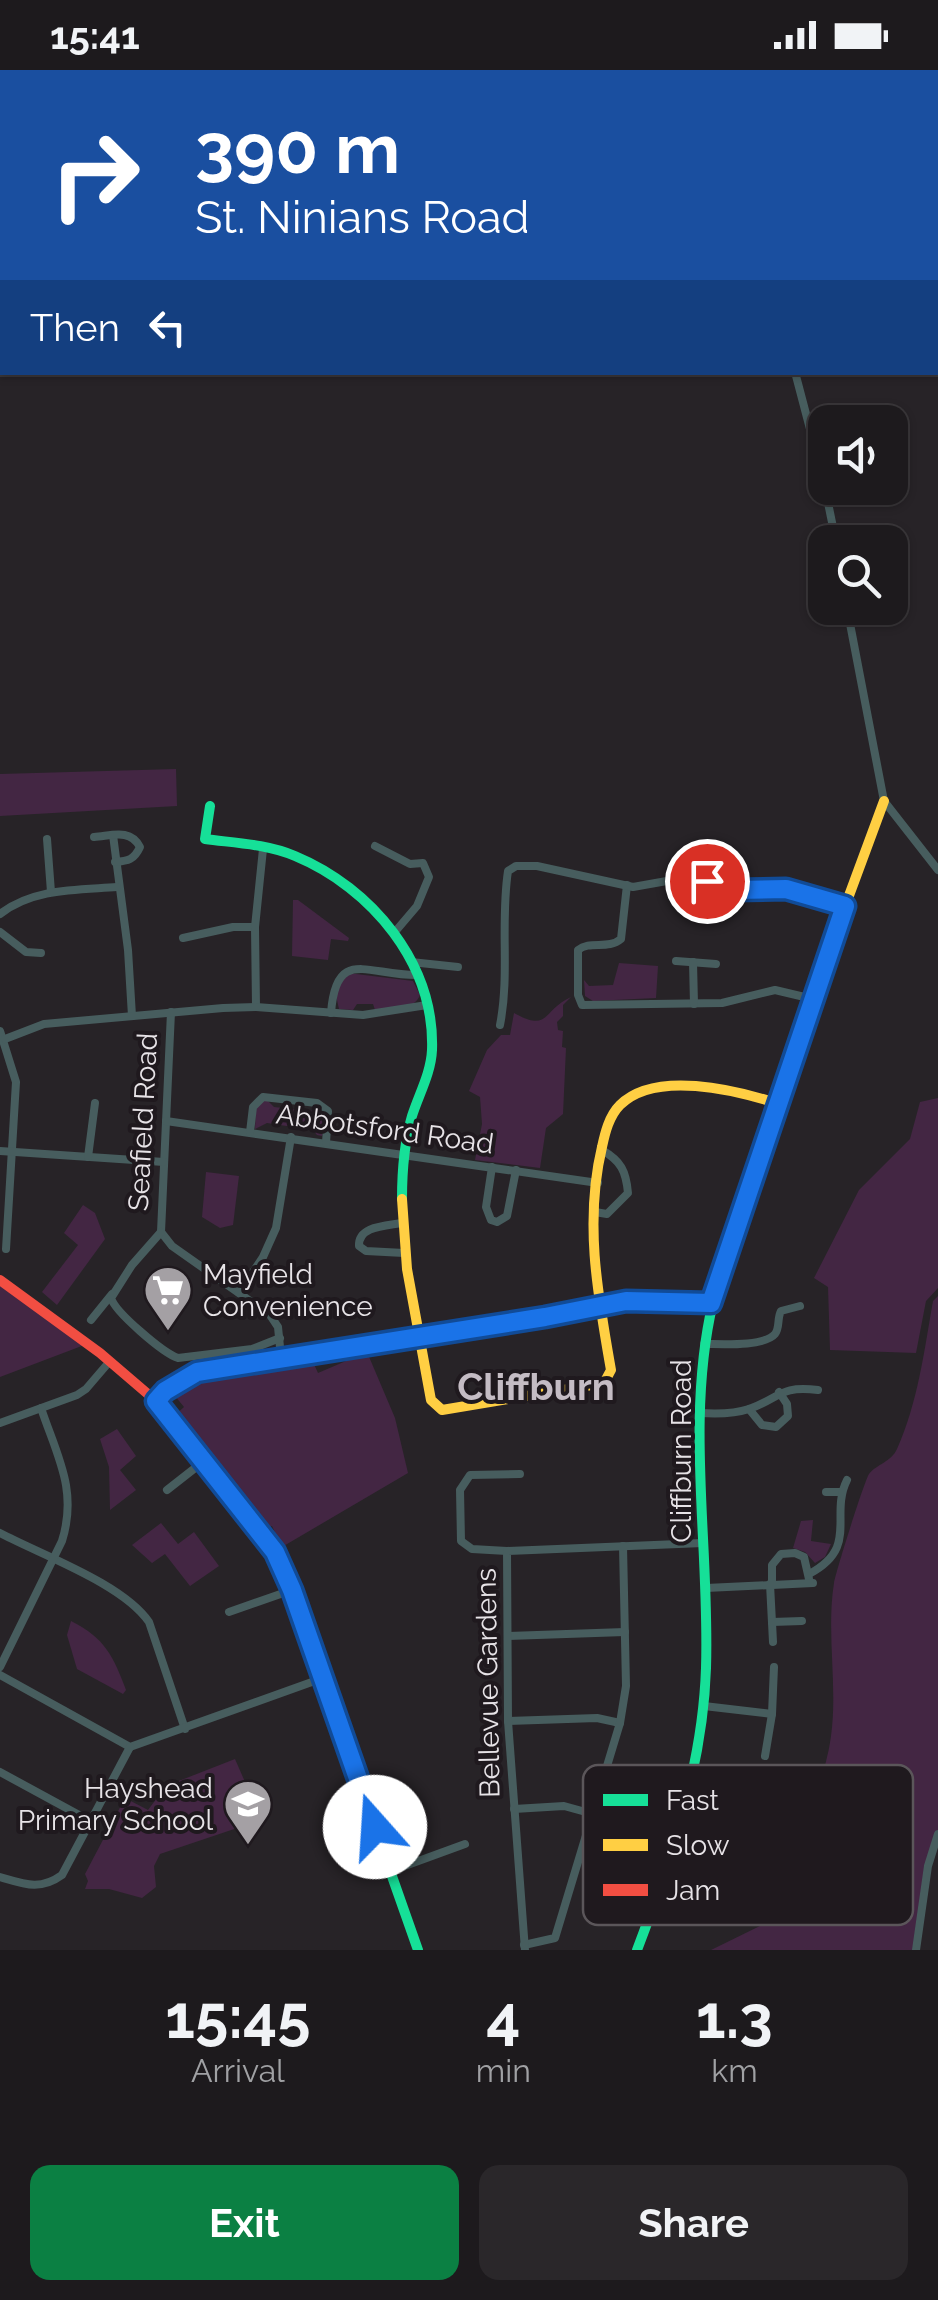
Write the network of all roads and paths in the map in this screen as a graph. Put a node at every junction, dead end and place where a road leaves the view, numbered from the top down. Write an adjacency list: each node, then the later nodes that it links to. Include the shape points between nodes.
1 (796, 375): 2 (street)
2 (808, 422)
3 (850, 625): 4 (street)
4 (884, 800): 12 (street); 16 (street, Cliffburn Road)
5 (210, 806): 10 (street, via 205,840)
6 (113, 836): 7 (street); 11 (street); 11 (street, via 132,836 140,847 129,861)
7 (94, 837)
8 (47, 840): 15 (street)
9 (375, 846): 20 (street, via 410,864 423,863 429,877 417,906)
10 (263, 848): 18 (street); 20 (street, via 332,875)
11 (115, 862): 14 (street)
12 (938, 870)
13 (627, 885): 16 (street, via 678,878 732,890 786,889); 30 (street, via 621,940 578,950 579,1000 588,1008); 32 (street, via 537,866 508,871)
14 (118, 887): 15 (street); 37 (street)
15 (51, 892): 17 (street)
16 (845, 906): 29 (street, Cliffburn Road)
17 (0, 912)
18 (255, 927): 21 (street); 33 (street)
19 (0, 932): 22 (street, via 26,952)
20 (394, 933): 24 (street)
21 (183, 938)
22 (41, 954)
23 (676, 961): 25 (street)
24 (411, 962): 27 (street); 28 (street)
25 (693, 962): 26 (street); 30 (street)
26 (716, 964)
27 (458, 967)
28 (416, 975): 31 (street); 36 (street, via 354,969 340,974)
29 (812, 999): 30 (street, via 775,990); 43 (street, Cliffburn Road)
30 (694, 1004)
31 (427, 1005): 36 (street, via 363,1016); 51 (street, via 432,1052)
32 (504, 1006): 34 (street); 38 (street)
33 (256, 1007): 35 (street); 36 (street)
34 (516, 1007)
35 (171, 1012): 37 (street); 44 (street, Seafield Road)
36 (330, 1013)
37 (132, 1016): 39 (street)
38 (500, 1026)
39 (2, 1035): 41 (street)
40 (0, 1067): 41 (street)
41 (14, 1067): 50 (street)
42 (94, 1103): 52 (street)
43 (776, 1103): 48 (street, via 720,1086 656,1088 620,1104); 65 (street, Cliffburn Road)
44 (166, 1122): 45 (street, Abbotsford Road); 53 (street, Seafield Road)
45 (250, 1132): 46 (street, Abbotsford Road); 47 (street, via 253,1107 263,1097 317,1103 328,1111)
46 (291, 1137): 47 (street, Abbotsford Road); 63 (street, via 276,1228)
47 (326, 1143): 51 (street, Abbotsford Road)
48 (602, 1150): 56 (street); 57 (street, via 626,1173 628,1193 607,1214)
49 (0, 1151): 50 (street)
50 (13, 1152): 52 (street); 60 (street)
51 (406, 1154): 54 (street, Abbotsford Road); 58 (street)
52 (88, 1157): 53 (street)
53 (164, 1162): 59 (street, Seafield Road)
54 (492, 1167): 55 (street, Abbotsford Road); 55 (street, via 486,1212 497,1222 507,1216)
55 (516, 1170): 56 (street, Abbotsford Road)
56 (598, 1182): 57 (street)
57 (595, 1212): 66 (street)
58 (402, 1223): 61 (street); 61 (street, via 369,1230 358,1240 366,1251)
59 (161, 1232): 63 (street, Seafield Road); 64 (street)
60 (6, 1249)
61 (404, 1253): 69 (street)
62 (0, 1280): 73 (street)
63 (239, 1293): 70 (street, Seafield Road, via 270,1315)
64 (112, 1294): 68 (street); 70 (street, via 114,1307 178,1358)
65 (711, 1303): 66 (street); 71 (street, Cliffburn Road)
66 (601, 1306): 69 (street); 69 (street, via 611,1370 604,1382 442,1410 431,1400)
67 (800, 1306): 71 (street, via 780,1311 772,1337)
68 (91, 1320)
69 (418, 1335): 72 (street)
70 (280, 1338): 72 (street)
71 (704, 1344): 79 (street, Cliffburn Road)
72 (282, 1357): 76 (street, via 197,1372)
73 (110, 1361): 76 (street); 77 (street, via 86,1390)
74 (818, 1390): 75 (street)
75 (779, 1392): 78 (street); 78 (street, via 788,1416 776,1427 762,1425)
76 (156, 1401): 81 (street)
77 (41, 1408): 80 (street); 91 (street, via 69,1492 68,1521)
78 (749, 1409): 79 (street)
79 (700, 1413): 88 (street, Cliffburn Road)
80 (0, 1423)
81 (204, 1461): 84 (street); 95 (street, via 275,1552)
82 (520, 1474): 90 (street, via 470,1475 460,1490 461,1541 472,1549)
83 (847, 1480): 86 (street)
84 (167, 1490)
85 (826, 1492): 86 (street)
86 (841, 1492): 92 (street, via 836,1549)
87 (0, 1533): 91 (street)
88 (704, 1543): 89 (street, Bellevue Gardens); 94 (street, Cliffburn Road)
89 (623, 1546): 90 (street, Bellevue Gardens); 99 (street)
90 (507, 1551): 100 (street, Bellevue Gardens)
91 (52, 1560): 102 (street); 110 (street, via 121,1592 139,1608)
92 (810, 1580): 93 (street); 93 (street, via 800,1554 781,1554 773,1561)
93 (771, 1584): 94 (street); 98 (street)
94 (706, 1588): 106 (street, Cliffburn Road)
95 (292, 1590): 96 (street); 105 (street)
96 (229, 1612)
97 (802, 1621): 98 (street)
98 (772, 1622): 101 (street)
99 (625, 1632): 100 (street); 109 (street)
100 (508, 1636): 108 (street, Bellevue Gardens)
101 (772, 1642)
102 (0, 1666)
103 (774, 1667): 107 (street)
104 (0, 1675): 111 (street)
105 (323, 1678): 110 (street); 122 (street)
106 (704, 1706): 107 (street); 114 (street, Cliffburn Road)
107 (772, 1714): 112 (street)
108 (508, 1721): 109 (street); 116 (street, Bellevue Gardens)
109 (620, 1723): 113 (street)
110 (185, 1728): 111 (street)
111 (130, 1747): 118 (street)
112 (764, 1756)
113 (608, 1765)
114 (693, 1765)
115 (0, 1772): 118 (street)
116 (514, 1809): 117 (street); 125 (street, Bellevue Gardens)
117 (583, 1811)
118 (92, 1822): 123 (street, via 52,1882 33,1886)
119 (938, 1834): 128 (street)
120 (465, 1844): 122 (street)
121 (583, 1848): 125 (street, via 556,1938)
122 (391, 1872): 126 (street)
123 (0, 1877)
124 (645, 1925): 127 (street, Cliffburn Road)
125 (525, 1948)
126 (418, 1950)
127 (637, 1950)
128 (916, 1950)

